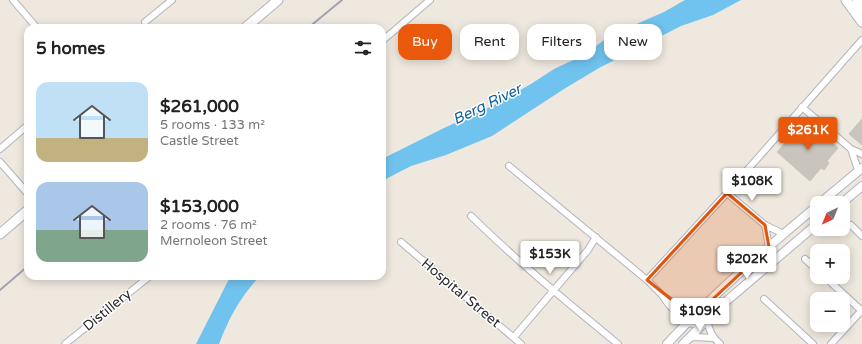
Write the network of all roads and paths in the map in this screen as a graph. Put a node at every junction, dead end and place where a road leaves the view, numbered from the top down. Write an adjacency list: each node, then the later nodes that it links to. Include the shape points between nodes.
1 (13, 0): 10 (street)
2 (172, 0): 8 (street)
3 (278, 0): 11 (main road)
4 (430, 0): 12 (street)
5 (846, 0): 9 (main road)
6 (857, 0): 7 (main road)
7 (862, 8)
8 (145, 22)
9 (862, 22)
10 (34, 24)
11 (250, 24)
12 (386, 38)
13 (862, 40): 14 (street)
14 (802, 107): 17 (street); 24 (street)
15 (24, 128): 16 (street)
16 (0, 149)
17 (851, 149): 18 (street); 21 (street)
18 (862, 154)
19 (0, 162): 23 (street)
20 (509, 166): 35 (street)
21 (860, 169): 25 (street)
22 (862, 186): 26 (street)
23 (24, 189)
24 (727, 193): 30 (street); 44 (street)
25 (828, 196)
26 (850, 196)
27 (810, 212): 34 (street)
28 (24, 213): 33 (main road)
29 (472, 216): 46 (street)
30 (764, 225): 34 (street); 39 (street)
31 (851, 225): 36 (street)
32 (810, 230): 51 (street)
33 (0, 234)
34 (784, 234): 39 (street)
35 (596, 236): 38 (street); 40 (street)
36 (862, 236)
37 (401, 242): 53 (street, Hospital Street)
38 (602, 242): 40 (street); 44 (street)
39 (769, 247): 50 (street)
40 (588, 250): 46 (street)
41 (805, 259): 42 (street)
42 (810, 264)
43 (145, 280): 56 (street, Distillery)
44 (647, 280): 47 (street)
45 (833, 284): 49 (street)
46 (554, 291): 53 (street); 58 (street)
47 (662, 295): 50 (street, via 685,310); 52 (street)
48 (764, 299): 61 (street)
49 (862, 311): 62 (street)
50 (699, 312): 52 (street)
51 (704, 322): 52 (street); 54 (street); 55 (street)
52 (687, 323): 59 (street)
53 (514, 337): 57 (street, Hospital Street)
54 (713, 338): 55 (street, via 695,337); 60 (street)
55 (686, 341)
56 (65, 344)
57 (521, 344)
58 (618, 344)
59 (667, 344)
60 (720, 344)
61 (813, 344)
62 (832, 344)

